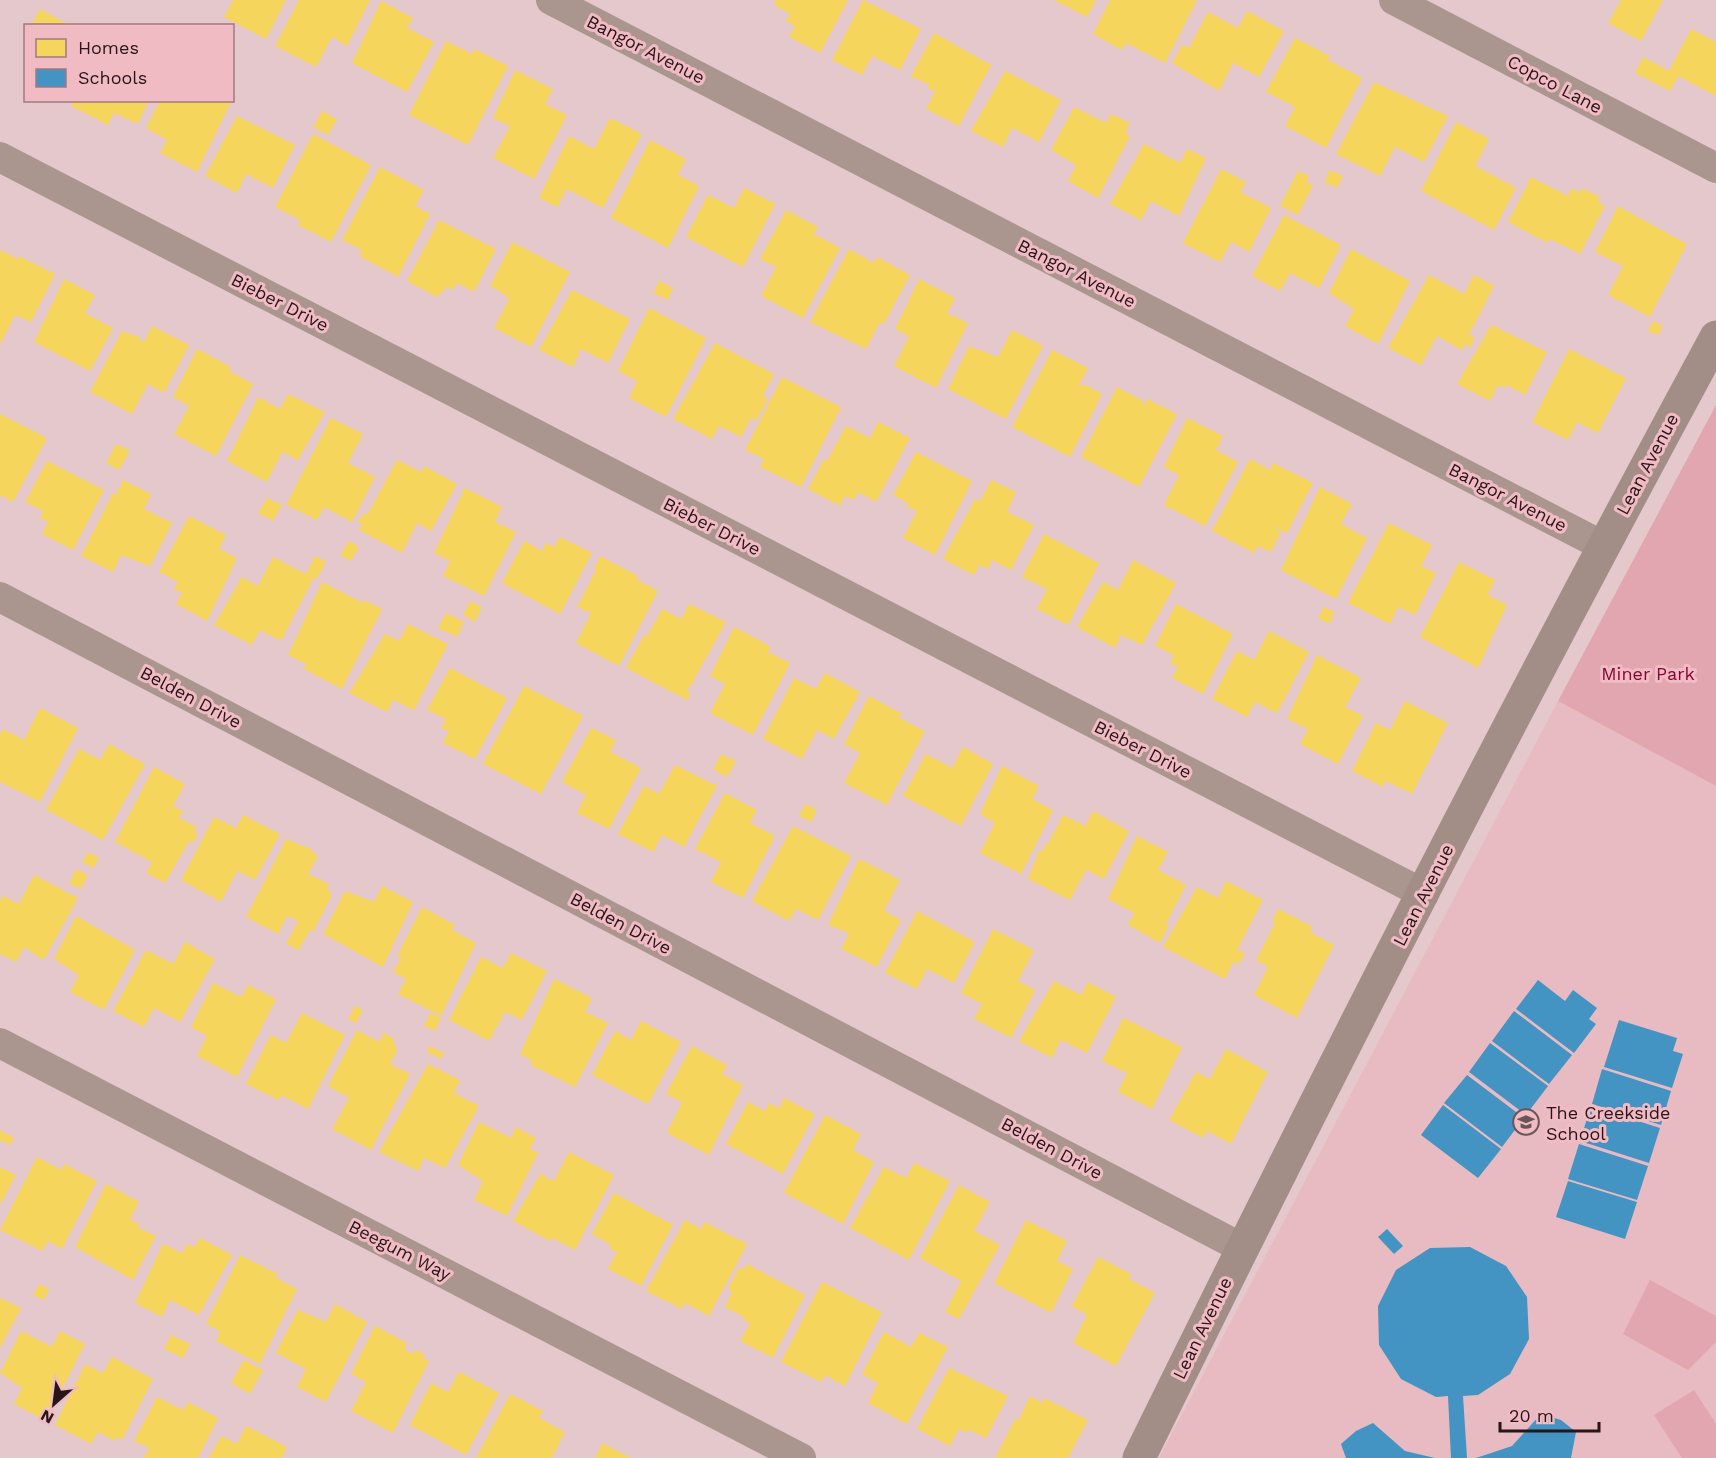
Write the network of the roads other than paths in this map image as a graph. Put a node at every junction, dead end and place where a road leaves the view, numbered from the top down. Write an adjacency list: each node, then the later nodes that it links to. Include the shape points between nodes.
1 (551, 0): 6 (street, Bangor Avenue)
2 (1394, 0): 4 (street, Copco Lane)
3 (0, 157): 8 (street, Bieber Drive)
4 (1716, 168)
5 (1716, 337): 6 (street, Lean Avenue)
6 (1603, 546): 8 (street, Lean Avenue)
7 (0, 597): 10 (street, Belden Drive)
8 (1424, 894): 10 (street, Lean Avenue)
9 (0, 1043): 11 (street, Beegum Way)
10 (1242, 1248): 12 (street, Lean Avenue)
11 (801, 1458)
12 (1139, 1458)

